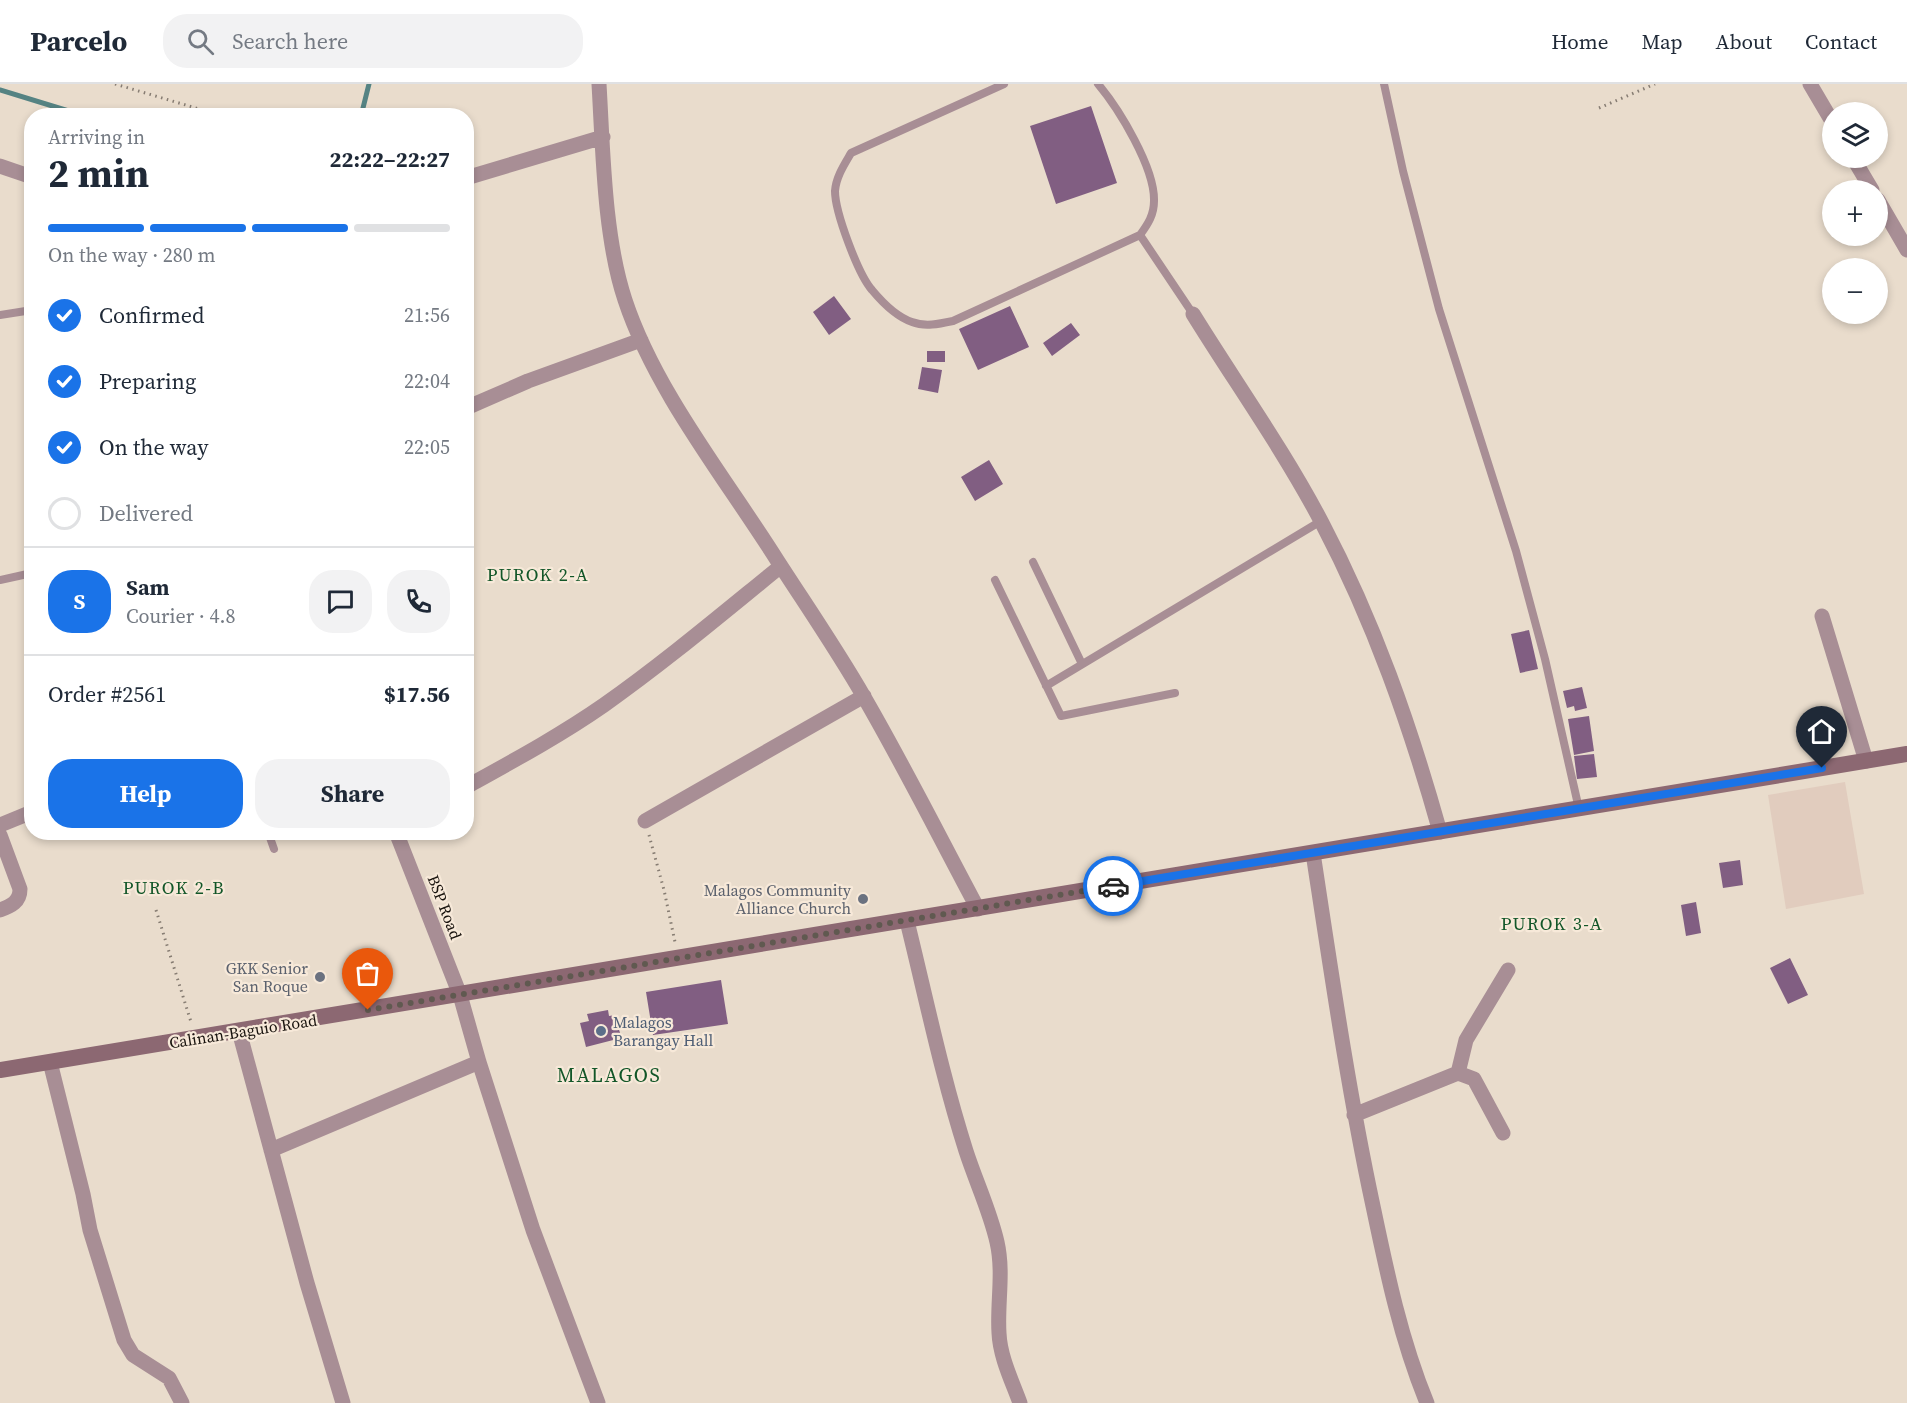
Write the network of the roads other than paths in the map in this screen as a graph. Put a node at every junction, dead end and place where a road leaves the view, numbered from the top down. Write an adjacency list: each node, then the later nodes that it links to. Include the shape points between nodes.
1 (599, 84): 7 (street)
2 (1004, 84): 12 (lane, via 851,153 835,190 837,213 870,289 911,322 932,326 980,310)
3 (1098, 84): 12 (lane, via 1132,135 1153,186 1150,221)
4 (1384, 84): 33 (lane, via 1439,309 1516,551)
5 (1810, 84): 6 (street)
6 (1822, 104)
7 (603, 136): 10 (street); 17 (street, via 614,249 625,299)
8 (0, 166): 9 (street)
9 (24, 174)
10 (474, 176)
11 (1888, 217): 13 (street)
12 (1140, 235): 15 (lane)
13 (1907, 250)
14 (24, 311): 16 (lane)
15 (1193, 314): 19 (street)
16 (0, 315)
17 (641, 340): 18 (street); 21 (street, via 679,411)
18 (474, 405)
19 (1321, 521): 26 (lane); 37 (street, via 1394,683)
20 (1033, 562): 26 (lane)
21 (781, 566): 29 (street); 32 (street, via 603,705)
22 (24, 575): 23 (lane)
23 (0, 580)
24 (995, 580): 27 (lane)
25 (1822, 616): 31 (street)
26 (1082, 664): 27 (lane)
27 (1046, 686): 28 (lane, via 1061,716)
28 (1175, 693)
29 (864, 696): 35 (street); 43 (street)
30 (1907, 754): 31 (main road, Calinan-Baguio Road)
31 (1866, 761): 33 (main road, Calinan-Baguio Road)
32 (474, 782)
33 (1579, 809): 37 (main road, Calinan-Baguio Road)
34 (24, 815): 36 (street)
35 (645, 822)
36 (0, 825)
37 (1440, 832): 42 (main road, Calinan-Baguio Road)
38 (0, 835): 44 (street, via 20,889 16,902)
39 (270, 840): 41 (lane)
40 (399, 840): 47 (street, BSP Road)
41 (273, 849)
42 (1313, 853): 43 (main road, Calinan-Baguio Road); 53 (street)
43 (978, 909): 45 (main road, Calinan-Baguio Road)
44 (0, 910)
45 (906, 921): 47 (main road, Calinan-Baguio Road); 59 (street, via 954,1108 998,1243 1002,1275 999,1336)
46 (1508, 970): 52 (street, via 1466,1040)
47 (460, 995): 48 (main road, Calinan-Baguio Road); 50 (street, BSP Road)
48 (239, 1031): 49 (main road, Calinan-Baguio Road); 55 (street)
49 (50, 1062): 51 (main road, Calinan-Baguio Road); 56 (street, via 90,1230 124,1340 133,1355 169,1378)
50 (479, 1062): 55 (street); 58 (street, BSP Road, via 533,1230)
51 (0, 1070)
52 (1458, 1073): 53 (street); 54 (street, via 1474,1079)
53 (1353, 1115): 60 (street, via 1398,1313 1414,1371)
54 (1503, 1133)
55 (271, 1150): 57 (street)
56 (182, 1403)
57 (343, 1403)
58 (598, 1403)
59 (1020, 1403)
60 (1428, 1403)

